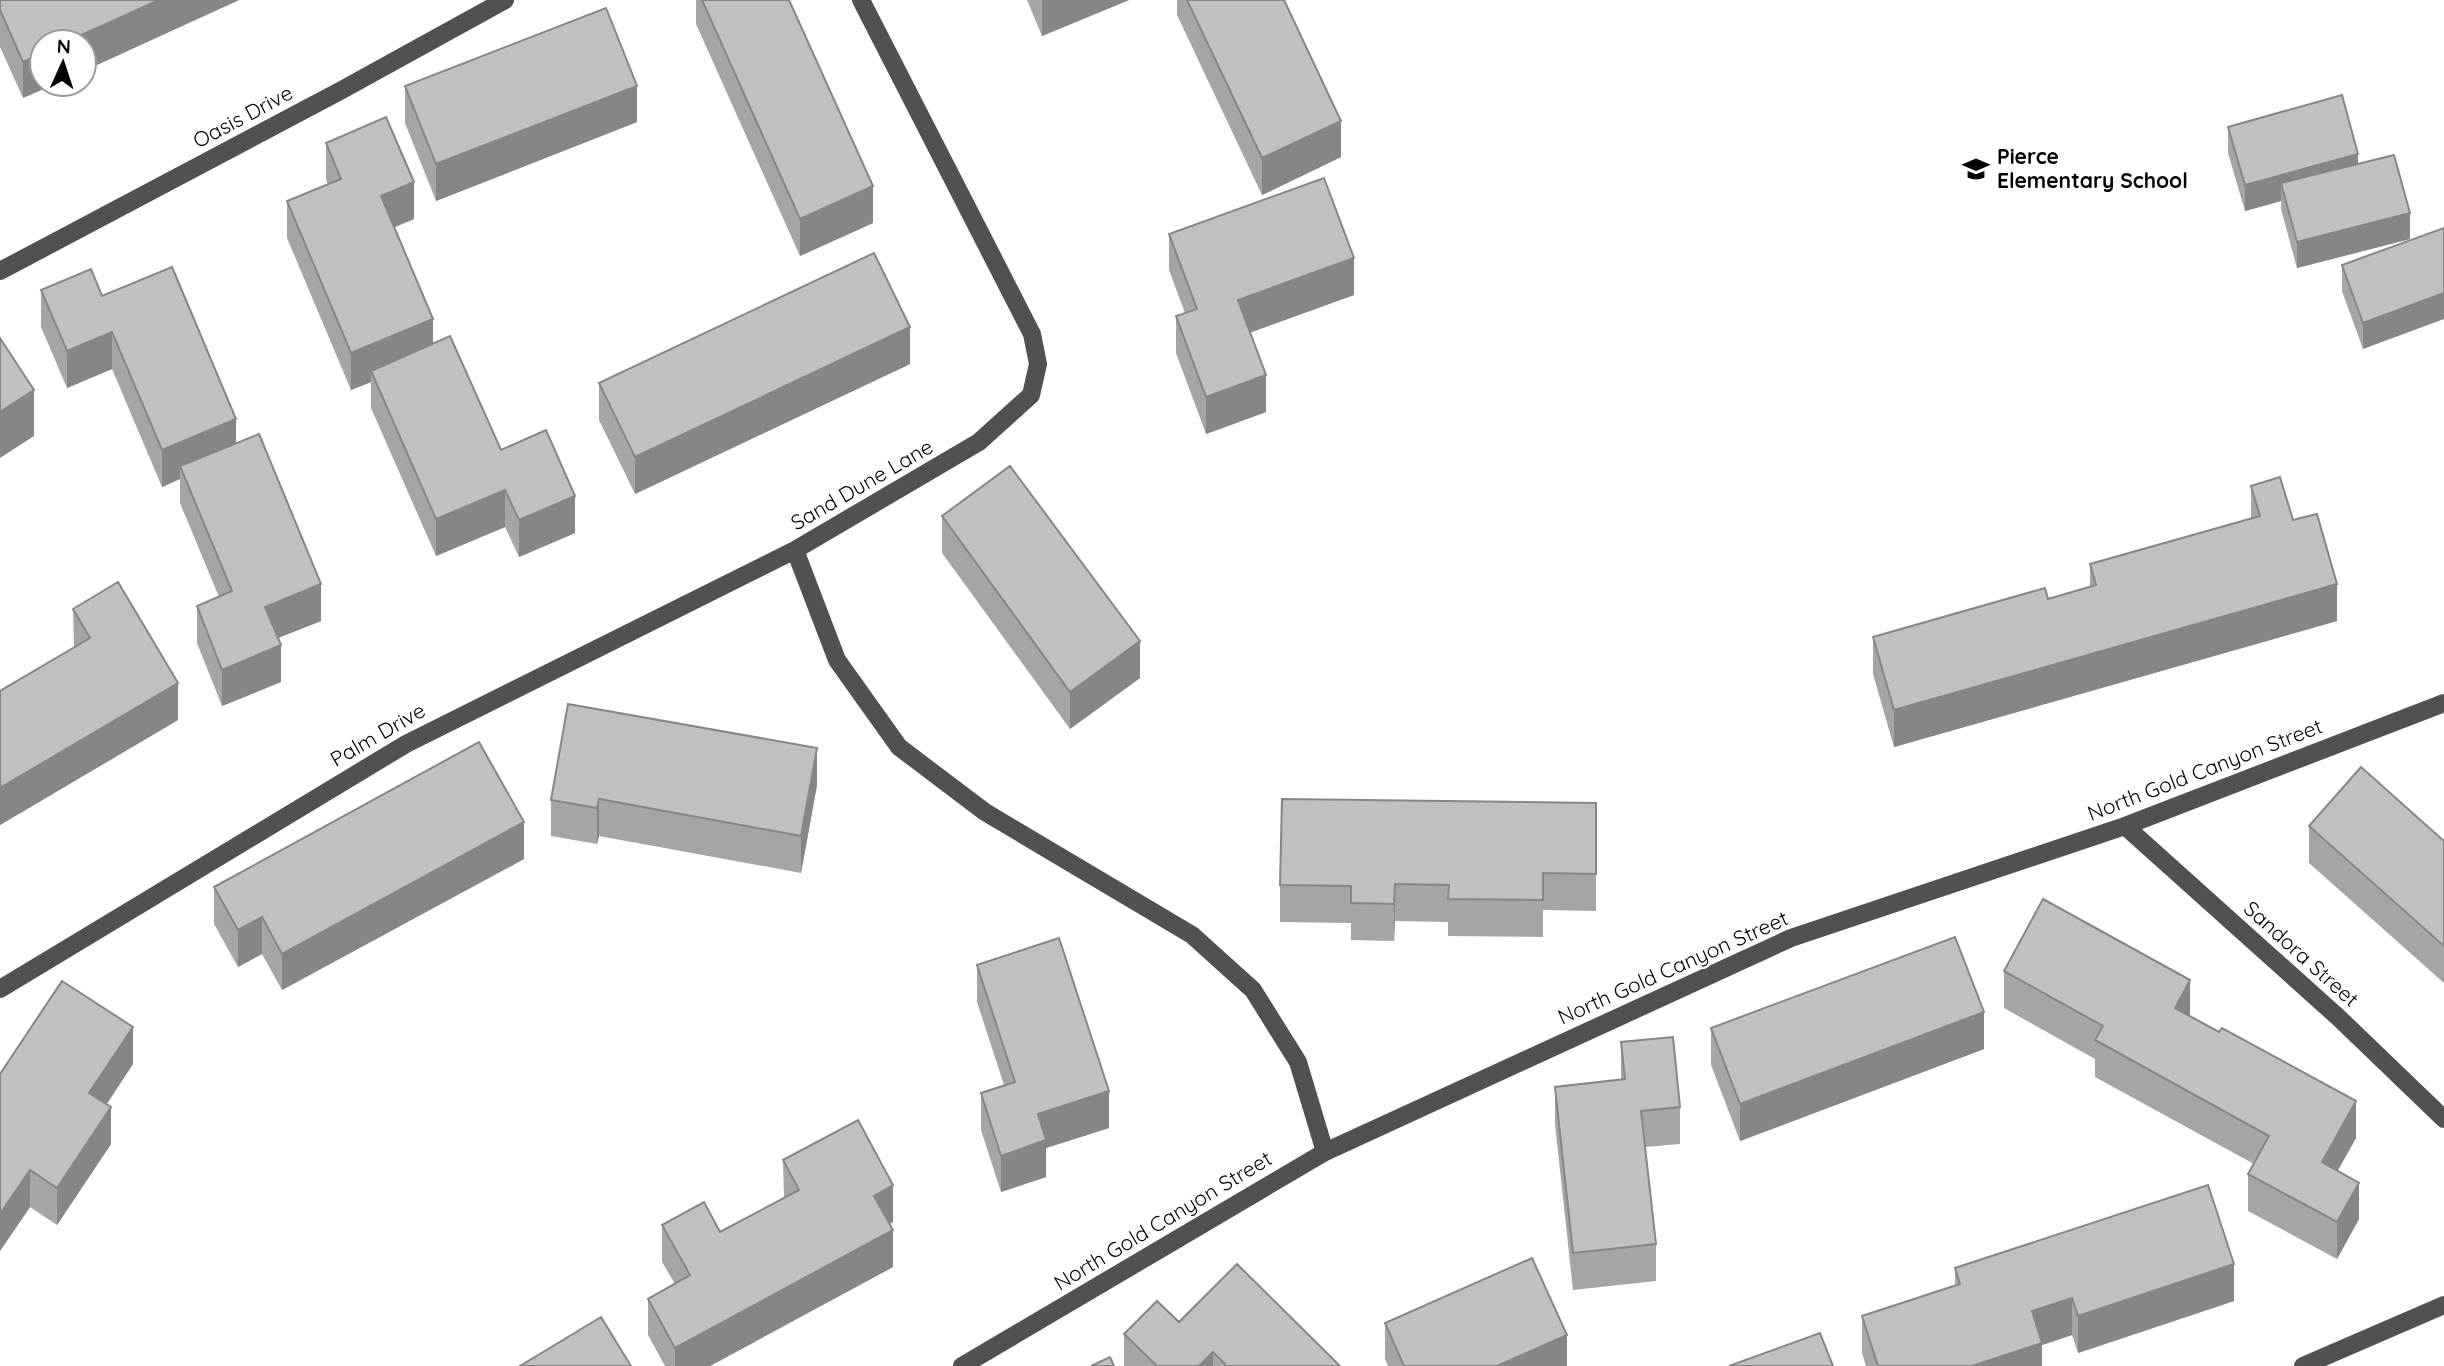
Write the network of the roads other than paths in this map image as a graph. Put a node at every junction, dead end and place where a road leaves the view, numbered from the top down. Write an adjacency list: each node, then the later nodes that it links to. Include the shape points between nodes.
1 (505, 0): 3 (street, Oasis Drive)
2 (861, 0): 4 (street, Sand Dune Lane, via 1032,334 1038,364 1031,395 979,442)
3 (0, 271)
4 (795, 550): 7 (street, Palm Drive, via 405,744); 9 (street, Sand Dune Lane, via 837,660 899,747 985,811 1192,935 1253,990 1298,1062)
5 (2444, 703): 6 (street, North Gold Canyon Street)
6 (2125, 826): 8 (street, Sandora Street); 9 (street, North Gold Canyon Street, via 1791,938)
7 (0, 989)
8 (2444, 1119)
9 (1325, 1152): 11 (street, North Gold Canyon Street)
10 (2444, 1306): 12 (street)
11 (962, 1366)
12 (2303, 1366)

